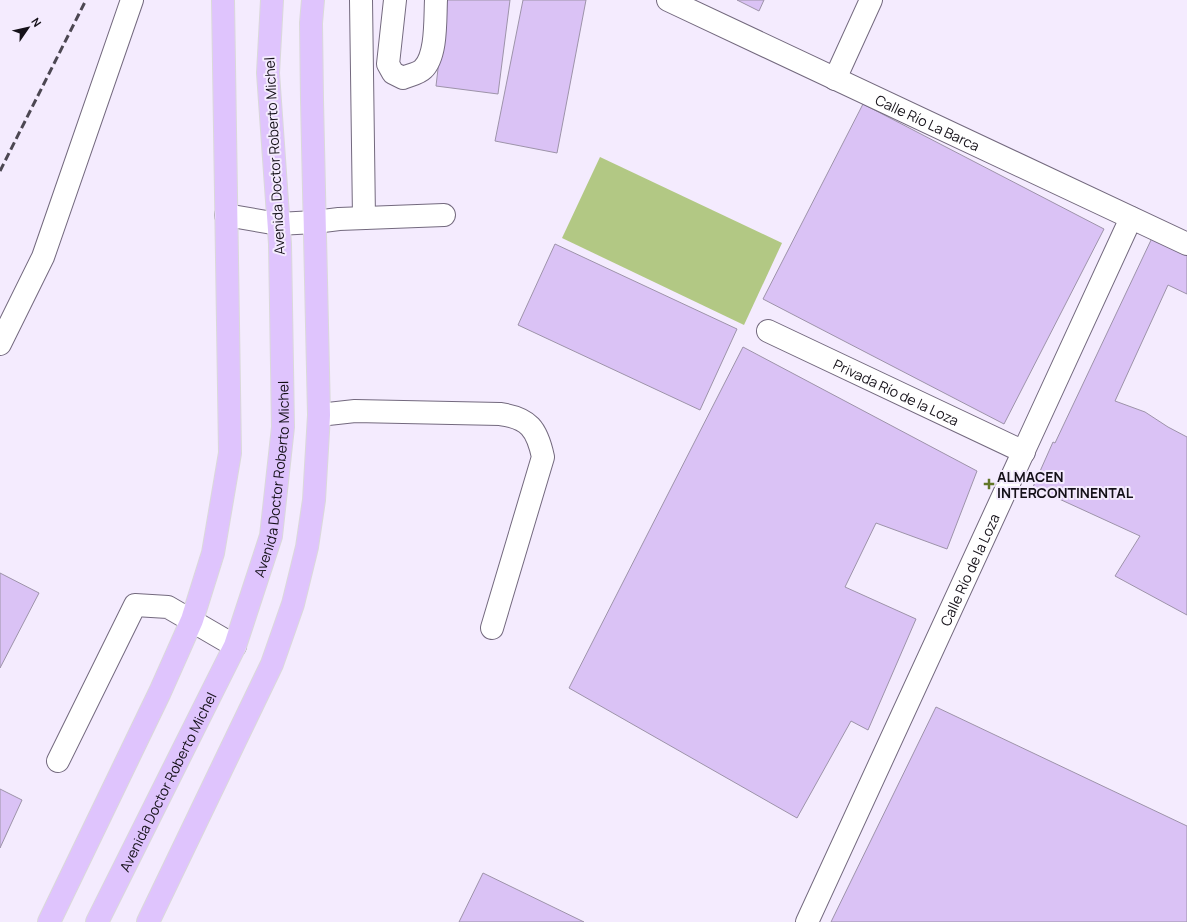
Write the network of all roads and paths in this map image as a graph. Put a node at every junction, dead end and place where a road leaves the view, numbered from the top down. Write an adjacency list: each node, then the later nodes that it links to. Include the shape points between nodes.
1 (132, 0): 19 (street, via 42,257)
2 (223, 0): 11 (main road)
3 (272, 0): 16 (main road, Avenida Doctor Roberto Michel, via 268,72)
4 (313, 0): 15 (main road, via 311,23)
5 (361, 0): 13 (street)
6 (395, 0): 7 (street, via 388,64 393,72 403,78 422,70 429,63 433,51)
7 (436, 0)
8 (668, 0): 10 (street, Calle Río La Barca)
9 (871, 0): 10 (street)
10 (835, 79): 14 (street, Calle Río La Barca)
11 (226, 215): 16 (street); 22 (main road, via 230,453 213,553)
12 (444, 215): 13 (street)
13 (364, 218): 15 (street)
14 (1131, 218): 17 (street, Calle Río La Barca); 21 (street, Calle Río de la Loza)
15 (315, 222): 16 (street); 20 (main road)
16 (278, 224): 24 (main road, Avenida Doctor Roberto Michel, via 284,427 271,536)
17 (1187, 244)
18 (768, 331): 21 (street, Privada Río de la Loza)
19 (0, 344)
20 (319, 416): 23 (street, via 355,411 500,414 514,416 529,424 540,442 543,457); 26 (main road, via 314,500 307,547 293,604 272,664)
21 (1024, 452): 29 (street, Calle Río de la Loza)
22 (192, 620): 24 (street); 25 (street, via 168,606 135,605); 27 (main road)
23 (492, 628)
24 (235, 646): 28 (main road, Avenida Doctor Roberto Michel)
25 (58, 761)
26 (152, 921)
27 (49, 922)
28 (97, 922)
29 (807, 922)

